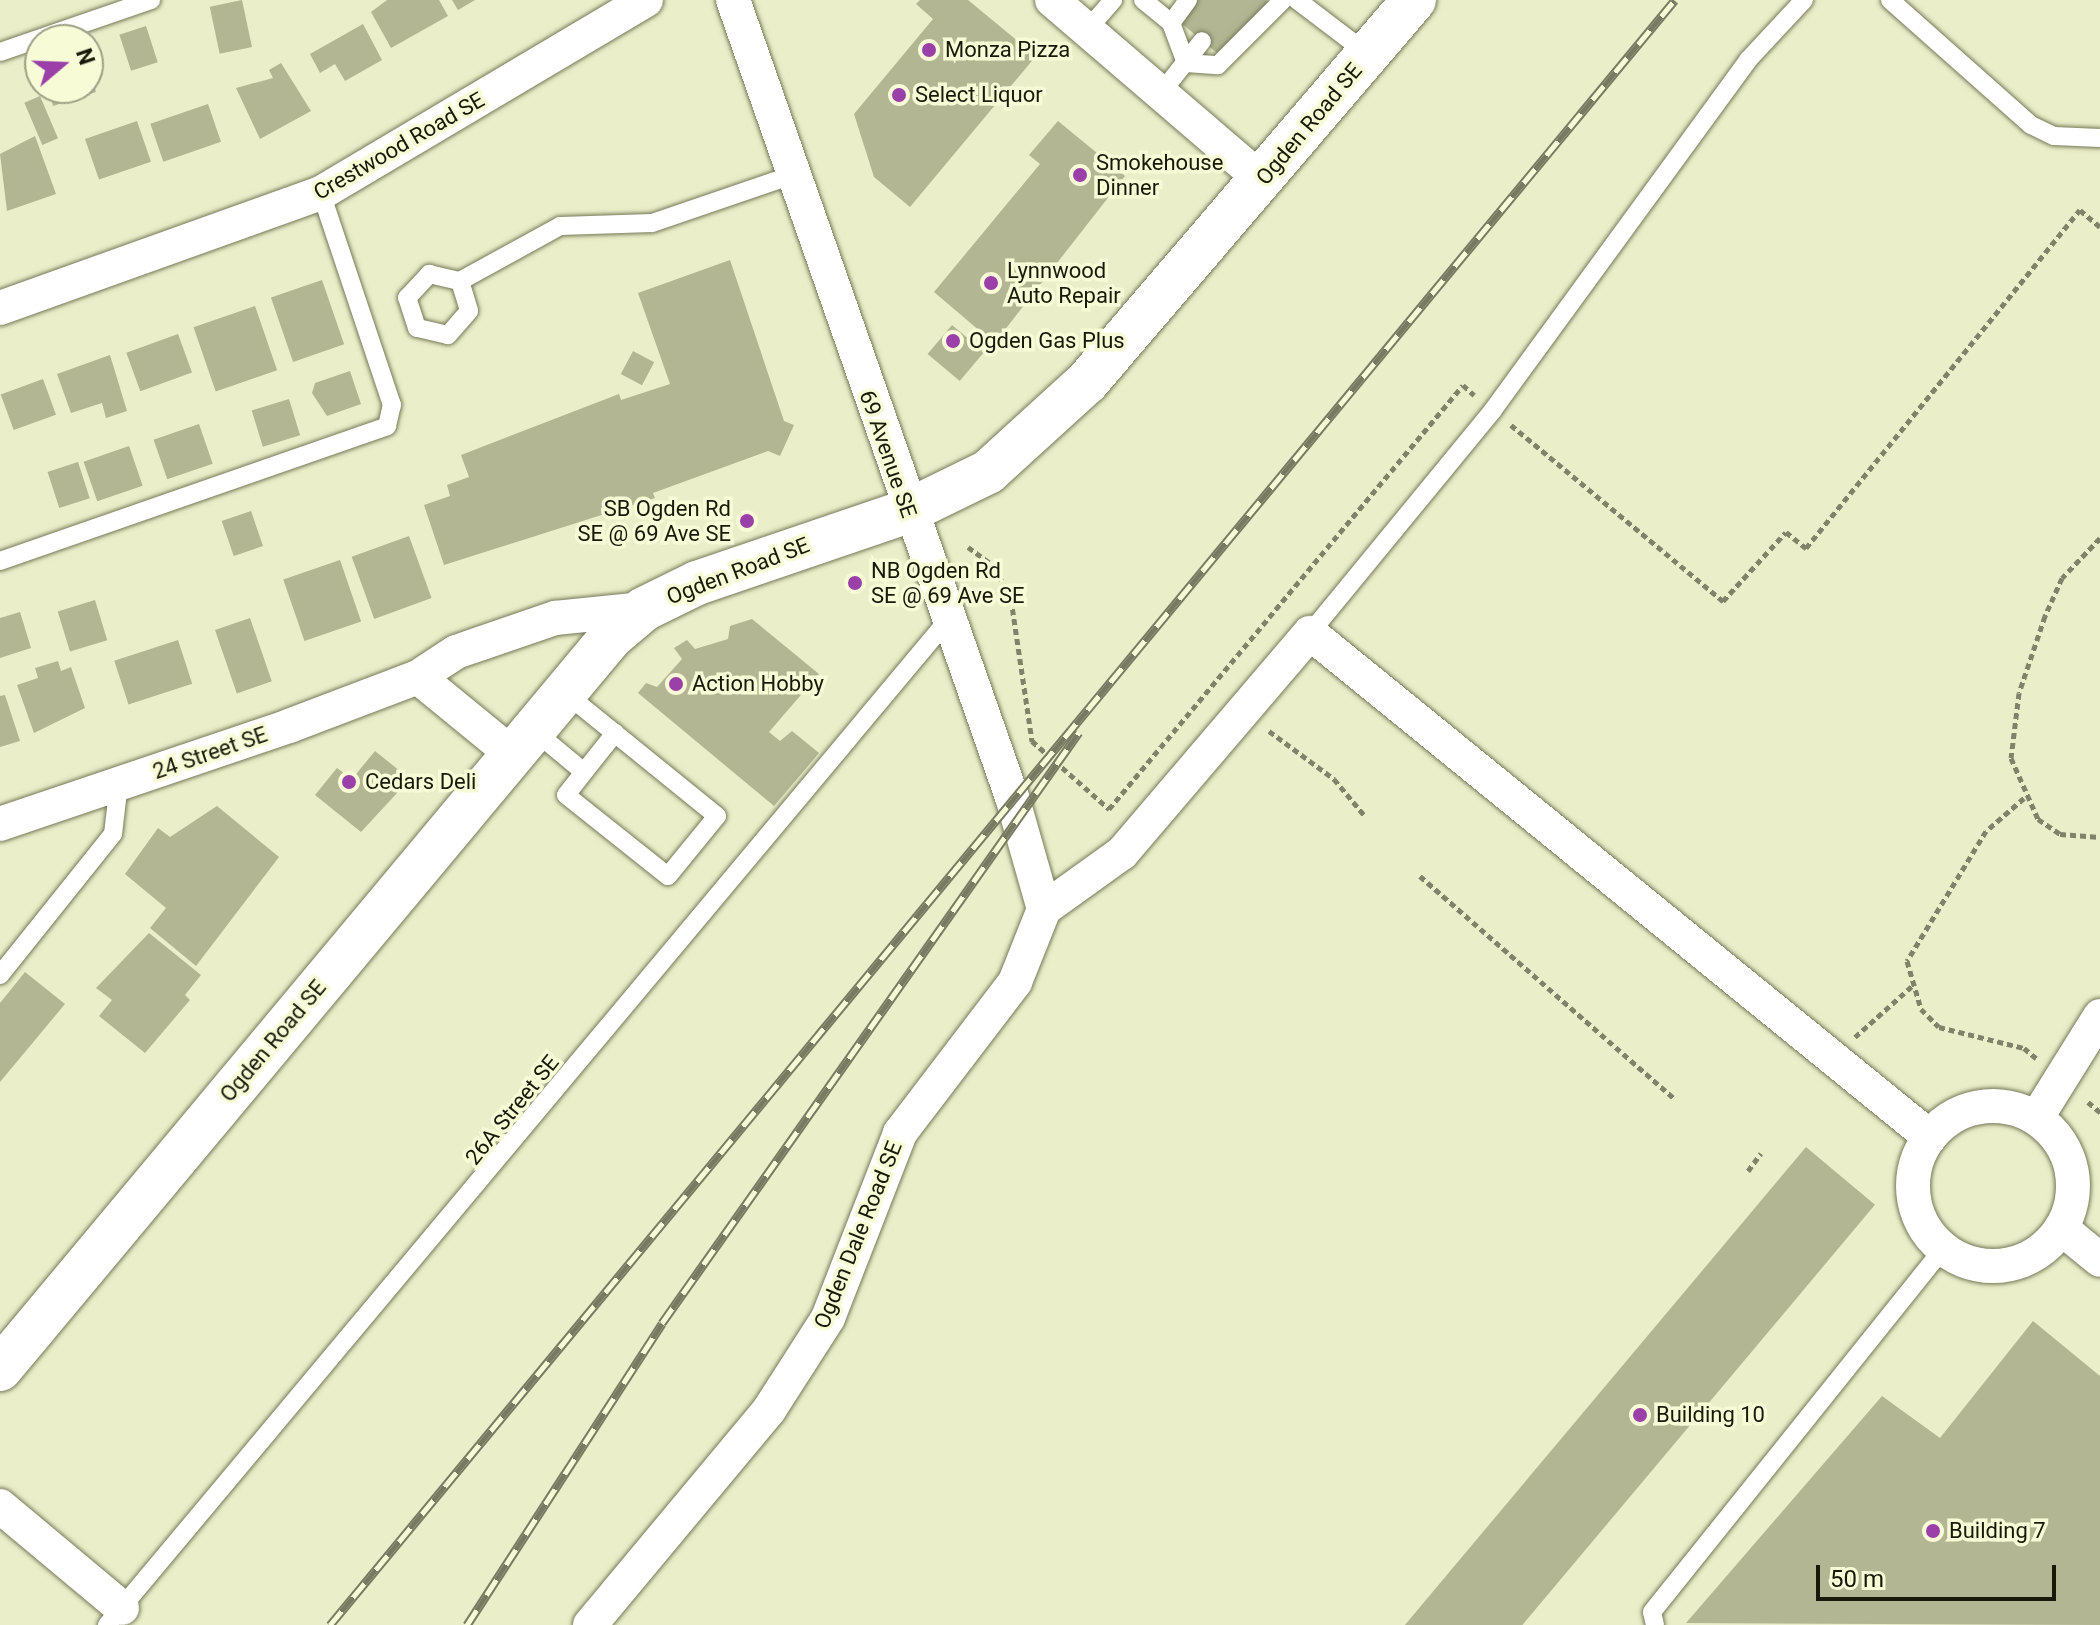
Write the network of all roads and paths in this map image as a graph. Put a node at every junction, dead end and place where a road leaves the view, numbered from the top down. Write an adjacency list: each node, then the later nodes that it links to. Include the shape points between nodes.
1 (151, 0): 16 (lane)
2 (646, 0): 23 (street, Crestwood Road SE)
3 (733, 0): 21 (street, 69 Avenue SE)
4 (1052, 0): 14 (street)
5 (1113, 0): 14 (lane)
6 (1143, 0): 13 (lane)
7 (1188, 0): 13 (lane)
8 (1283, 0): 18 (lane, via 1230,59)
9 (1297, 0): 17 (lane)
10 (1414, 0): 17 (street, Ogden Road SE)
11 (1804, 0): 35 (lane, via 1748,60 1493,410)
12 (1890, 0): 20 (lane, via 2031,125 2054,136)
13 (1171, 23): 18 (lane)
14 (1087, 30): 19 (street)
15 (1202, 41): 18 (lane)
16 (0, 52)
17 (1368, 55): 22 (street, Ogden Road SE)
18 (1186, 63): 19 (lane)
19 (1161, 93): 22 (street)
20 (2100, 138)
21 (792, 175): 25 (lane, via 675,218 560,226); 29 (street, 69 Avenue SE)
22 (1262, 180): 29 (street, Ogden Road SE, via 1057,413 988,472)
23 (321, 193): 26 (street, Crestwood Road SE); 32 (lane, via 392,405 387,426)
24 (2100, 227): 28 (path, via 2080,210 1806,548 1786,532 1723,601)
25 (460, 281)
26 (0, 308)
27 (1478, 398): 31 (path, via 1463,385 1109,809 1032,741 1011,599 994,566)
28 (1508, 422)
29 (908, 511): 33 (street, Ogden Road SE, via 734,569); 34 (street, 69 Avenue SE)
30 (2100, 538): 43 (path, via 2062,578 2019,693 2011,758)
31 (968, 547)
32 (0, 561)
33 (644, 609): 36 (street, 24 Street SE, via 555,618 456,652); 37 (street, Ogden Road SE)
34 (948, 620): 48 (street, 69 Avenue SE); 67 (lane, 26A Street SE)
35 (1310, 633): 48 (street, via 1122,853); 58 (street)
36 (418, 677): 40 (street); 42 (street, 24 Street SE)
37 (563, 691): 39 (lane); 40 (street, Ogden Road SE)
38 (1262, 725): 44 (path, via 1334,779)
39 (615, 733): 41 (lane); 41 (lane, via 717,816 668,876 566,795)
40 (522, 741): 41 (lane); 64 (street, Ogden Road SE)
41 (584, 772)
42 (119, 783): 45 (street, 24 Street SE); 49 (lane, via 113,834)
43 (2024, 798): 46 (path, via 2060,834); 50 (path, via 1986,831 1920,930 1907,961)
44 (1365, 816)
45 (0, 824)
46 (2100, 837)
47 (1420, 876): 54 (path)
48 (1044, 909): 69 (street, Ogden Dale Road SE, via 1015,982 900,1133 828,1318 769,1410)
49 (0, 975)
50 (1912, 986): 52 (path); 53 (path, via 1939,1027 2024,1048)
51 (2100, 1016): 57 (street)
52 (1849, 1044)
53 (2036, 1059)
54 (1674, 1098)
55 (2088, 1102): 56 (path)
56 (2100, 1112)
57 (2037, 1117): 58 (street, via 1990,1105 1963,1111); 61 (street, via 2070,1162 2074,1188)
58 (1930, 1137): 62 (street, via 1913,1174 1915,1202)
59 (1761, 1153): 60 (path)
60 (1748, 1171)
61 (2061, 1228): 62 (street, via 2016,1263 1990,1266); 63 (street)
62 (1943, 1249): 68 (lane)
63 (2100, 1260)
64 (18, 1330): 65 (street, Ogden Road SE)
65 (0, 1369)
66 (0, 1506): 67 (street)
67 (114, 1616)
68 (1649, 1621)
69 (590, 1625)

